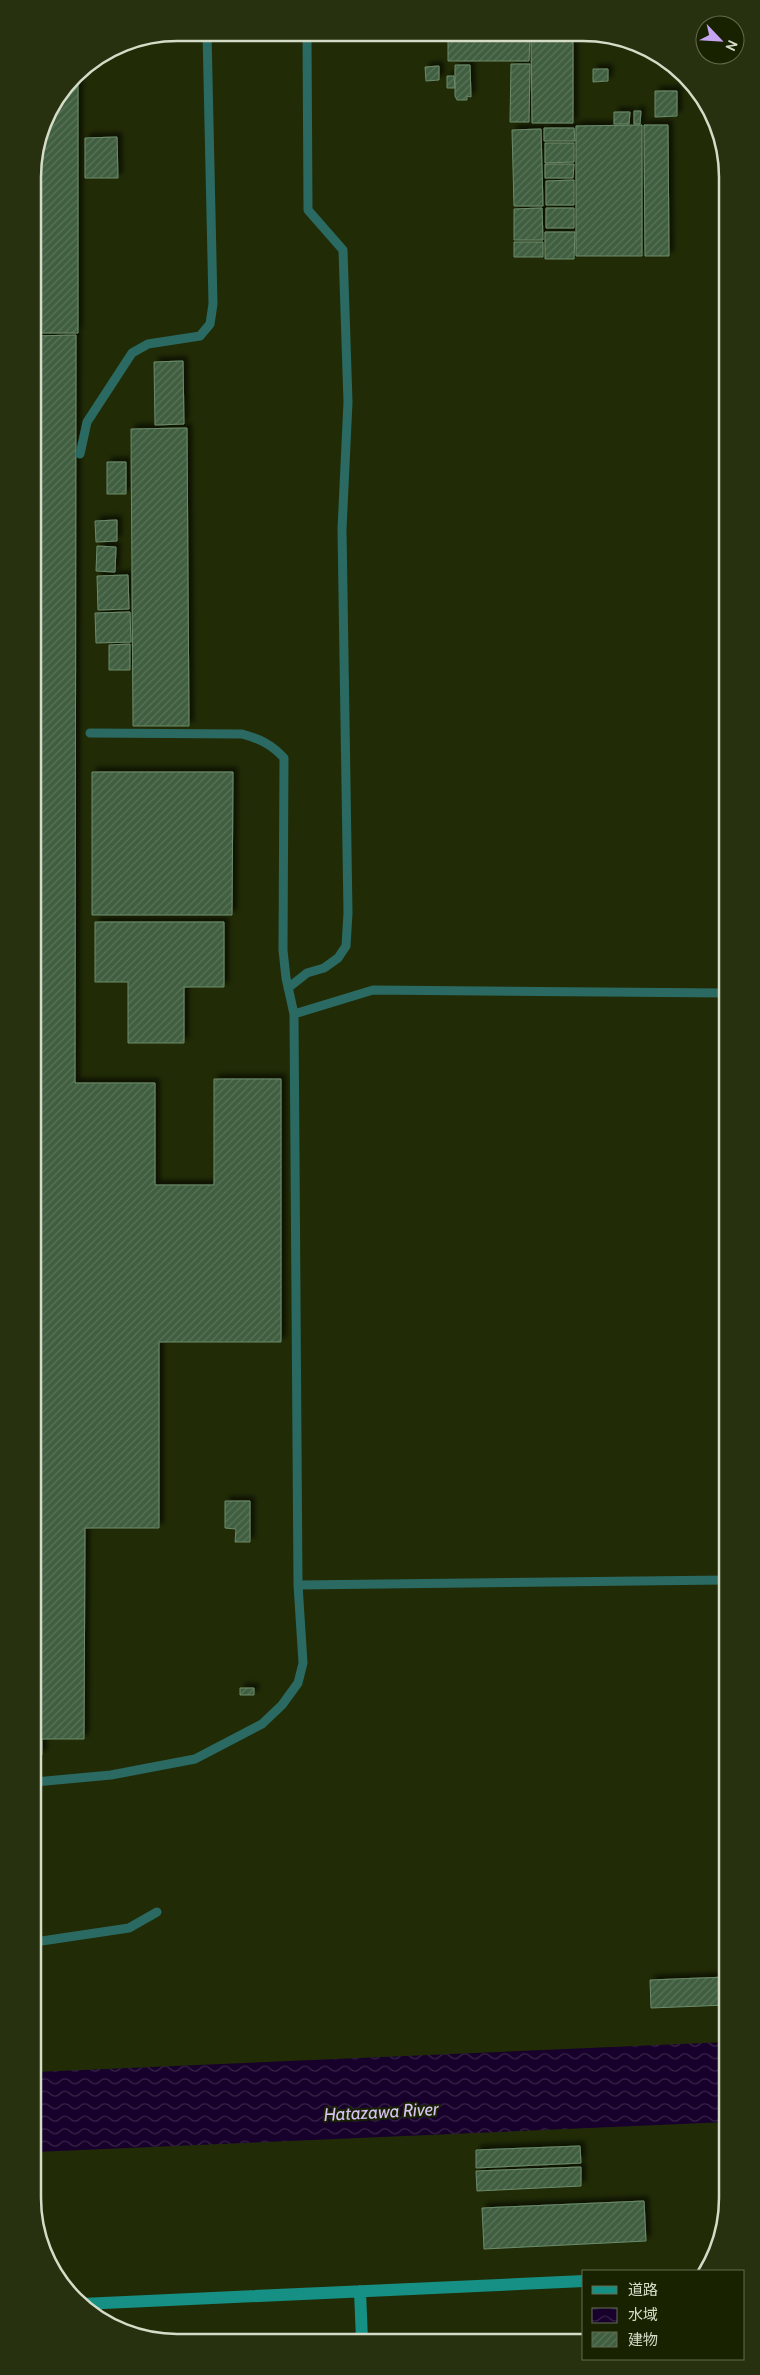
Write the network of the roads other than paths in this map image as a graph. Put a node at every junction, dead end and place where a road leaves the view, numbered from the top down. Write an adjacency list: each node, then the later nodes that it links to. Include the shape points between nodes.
1 (207, 41): 3 (lane, via 213,304 210,324 200,336 148,344 132,353 87,422)
2 (307, 41): 5 (lane, via 308,210 343,250 348,402 342,528 348,913 346,946 338,958 324,968 307,973)
3 (80, 454)
4 (90, 733): 5 (lane, via 242,734 273,746 284,758 283,950)
5 (288, 988): 7 (lane)
6 (719, 993): 7 (lane, via 373,990)
7 (294, 1014): 9 (lane)
8 (718, 1580): 9 (lane)
9 (298, 1585): 10 (lane, via 303,1663 298,1684 262,1724 195,1759 111,1775)
10 (41, 1781)
11 (157, 1912): 12 (lane, via 129,1928)
12 (41, 1941)
13 (582, 2282): 14 (street)
14 (360, 2291): 15 (street); 16 (street)
15 (91, 2304)
16 (362, 2334)

